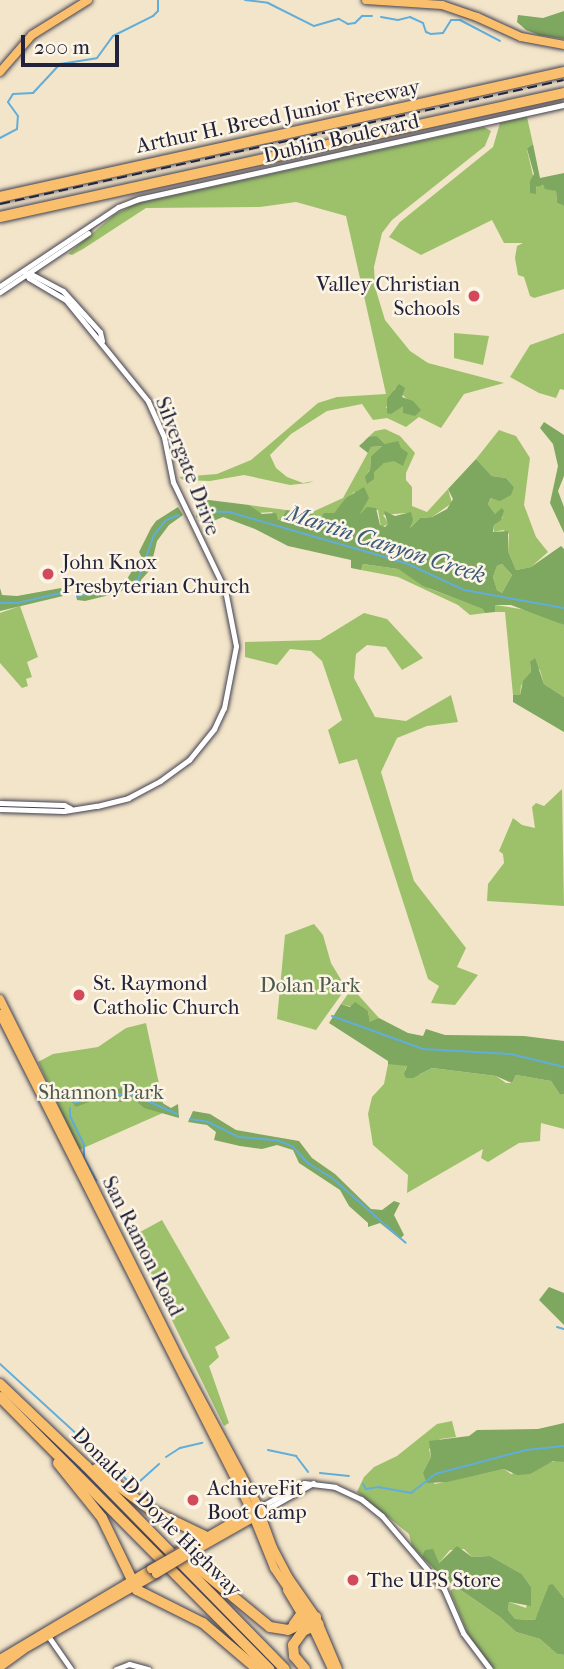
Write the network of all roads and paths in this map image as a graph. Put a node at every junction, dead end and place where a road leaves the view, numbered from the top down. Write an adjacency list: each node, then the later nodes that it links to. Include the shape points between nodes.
1 (88, 0): 4 (main road, via 32,35)
2 (366, 0): 3 (main road, via 449,7 525,39)
3 (564, 45)
4 (0, 72)
5 (564, 72): 8 (highway, Arthur H. Breed Junior Freeway)
6 (564, 93): 9 (highway, Arthur H. Breed Junior Freeway)
7 (564, 104): 10 (street, Dublin Boulevard, via 126,204)
8 (0, 197)
9 (0, 217)
10 (26, 273): 11 (street, Dublin Boulevard); 12 (street, Dublin Boulevard); 14 (street, Silvergate Drive, via 65,300 137,384 158,418 173,482 225,590 236,646 224,708 189,760 128,798)
11 (0, 286)
12 (0, 292)
13 (0, 803): 14 (street, Silvergate Drive)
14 (70, 808): 15 (street, Silvergate Drive)
15 (0, 809)
16 (0, 999): 23 (main road, San Ramon Road)
17 (0, 1014): 23 (main road, San Ramon Road)
18 (0, 1384): 21 (highway, Donald D Doyle Highway)
19 (0, 1397): 20 (highway, Donald D Doyle Highway)
20 (51, 1451): 26 (highway, via 102,1518); 37 (highway, Donald D Doyle Highway)
21 (86, 1466): 22 (highway, Donald D Doyle Highway); 24 (highway, via 94,1467 151,1510)
22 (111, 1492): 29 (highway, via 264,1623); 38 (highway, Donald D Doyle Highway)
23 (256, 1512): 24 (main road); 25 (main road); 27 (main road); 27 (main road, via 276,1571); 42 (street, via 297,1485 313,1483 349,1493 382,1516 444,1589 463,1633)
24 (207, 1537): 25 (main road)
25 (188, 1551): 26 (main road, bridge)
26 (133, 1583): 30 (main road); 36 (highway, via 203,1623)
27 (291, 1587): 28 (main road); 29 (highway, via 301,1616)
28 (315, 1622): 29 (highway); 39 (highway, via 293,1645 294,1656); 40 (main road); 41 (main road)
29 (285, 1631)
30 (47, 1633): 31 (main road); 32 (main road); 33 (street)
31 (0, 1658)
32 (0, 1667)
33 (71, 1669)
34 (116, 1669): 35 (street, via 129,1664)
35 (148, 1669)
36 (257, 1669)
37 (269, 1669)
38 (285, 1669)
39 (305, 1669)
40 (332, 1669)
41 (338, 1669)
42 (489, 1669)

